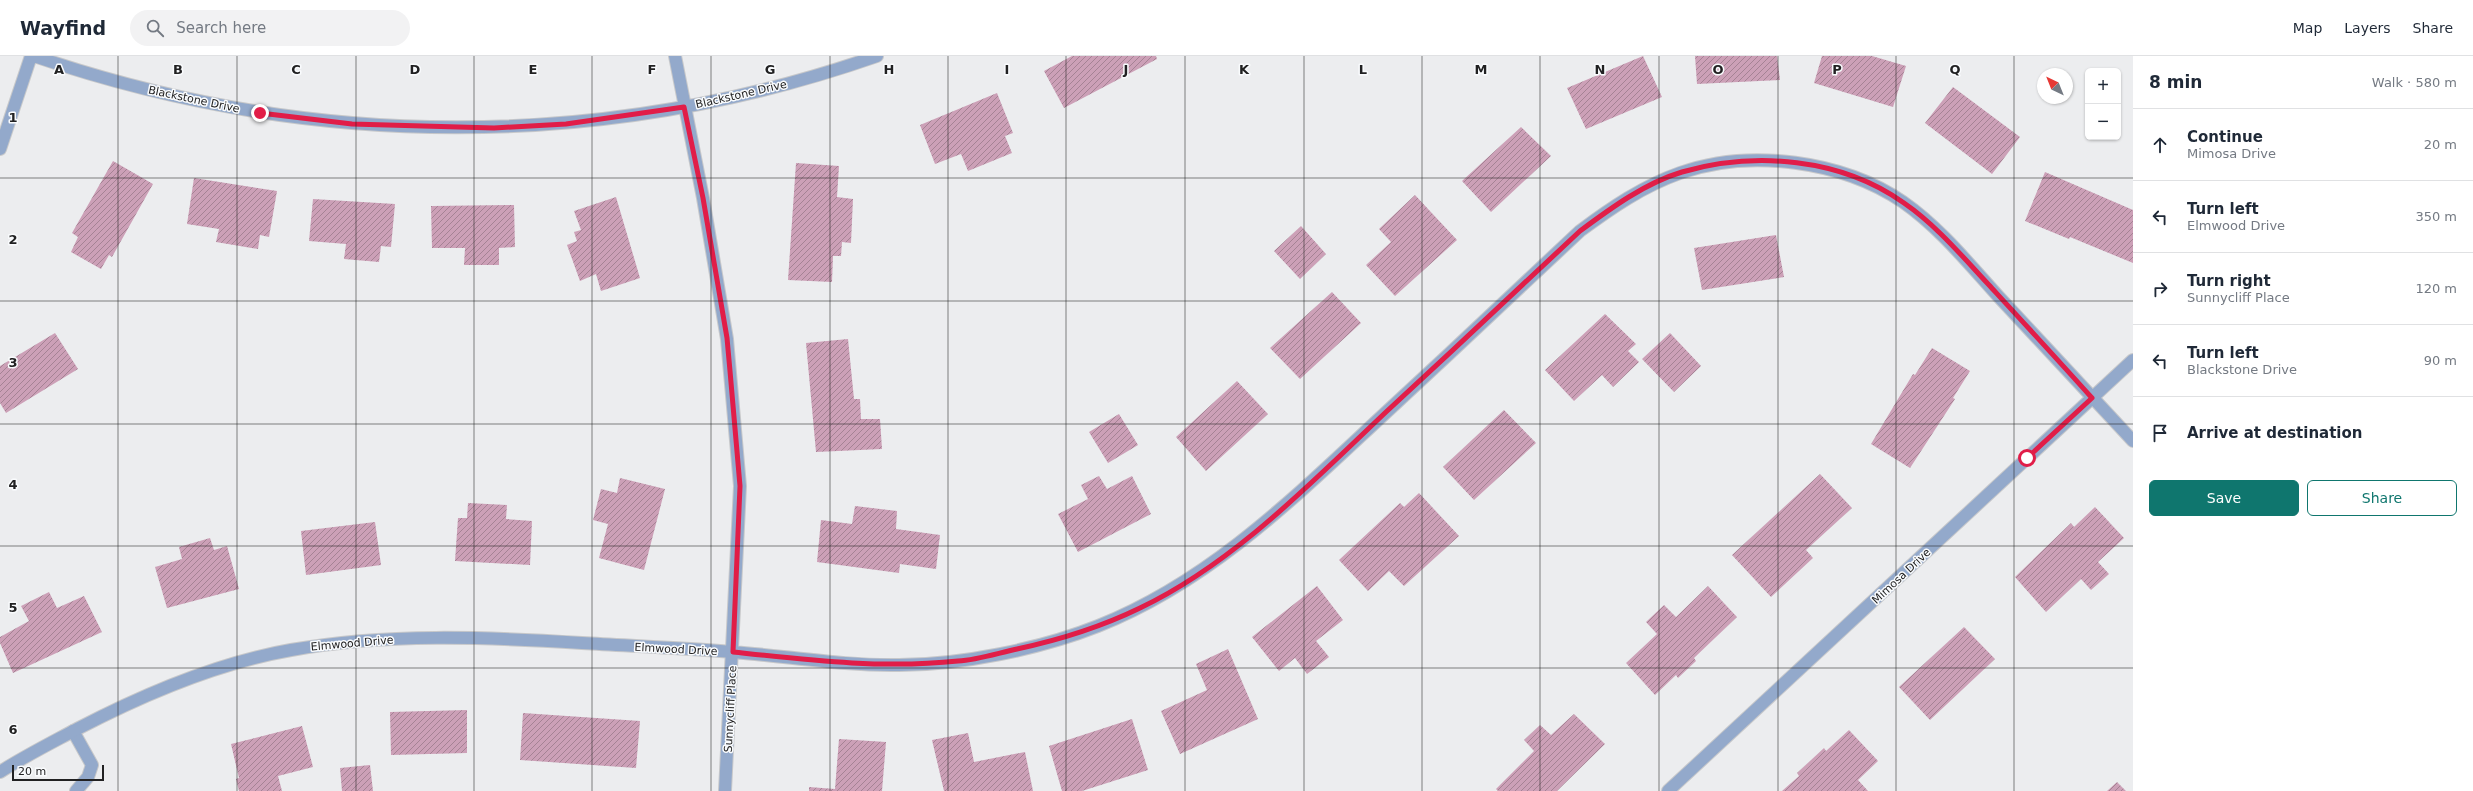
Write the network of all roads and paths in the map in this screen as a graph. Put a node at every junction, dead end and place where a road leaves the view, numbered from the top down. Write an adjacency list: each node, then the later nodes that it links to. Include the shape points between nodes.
1 (31, 56): 6 (street)
2 (34, 56): 5 (street, Blackstone Drive, via 92,76 199,101 265,114 352,124 494,128 566,124)
3 (675, 56): 5 (street, Sunnycliff Place)
4 (877, 56): 5 (street, Blackstone Drive, via 821,76)
5 (684, 107): 10 (street, Sunnycliff Place, via 727,338 731,379 740,486)
6 (0, 149)
7 (2133, 360): 8 (street, Mimosa Drive)
8 (2092, 398): 9 (street, Elmwood Drive); 10 (street, Elmwood Drive, via 1950,243 1904,203 1871,184 1823,167 1777,160 1722,163 1682,172 1645,188 1605,212 1580,231 1303,490 1235,547 1193,578 1141,608 1086,631 961,661 900,665 844,663); 15 (street, Mimosa Drive)
9 (2133, 441)
10 (733, 652): 11 (street, Elmwood Drive, via 525,640 413,638 339,643 287,650 220,668 124,704); 14 (street, Sunnycliff Place)
11 (73, 731): 12 (street, Elmwood Drive, via 22,757); 13 (street, via 92,765 88,777)
12 (0, 772)
13 (76, 791)
14 (725, 791)
15 (1668, 791)

